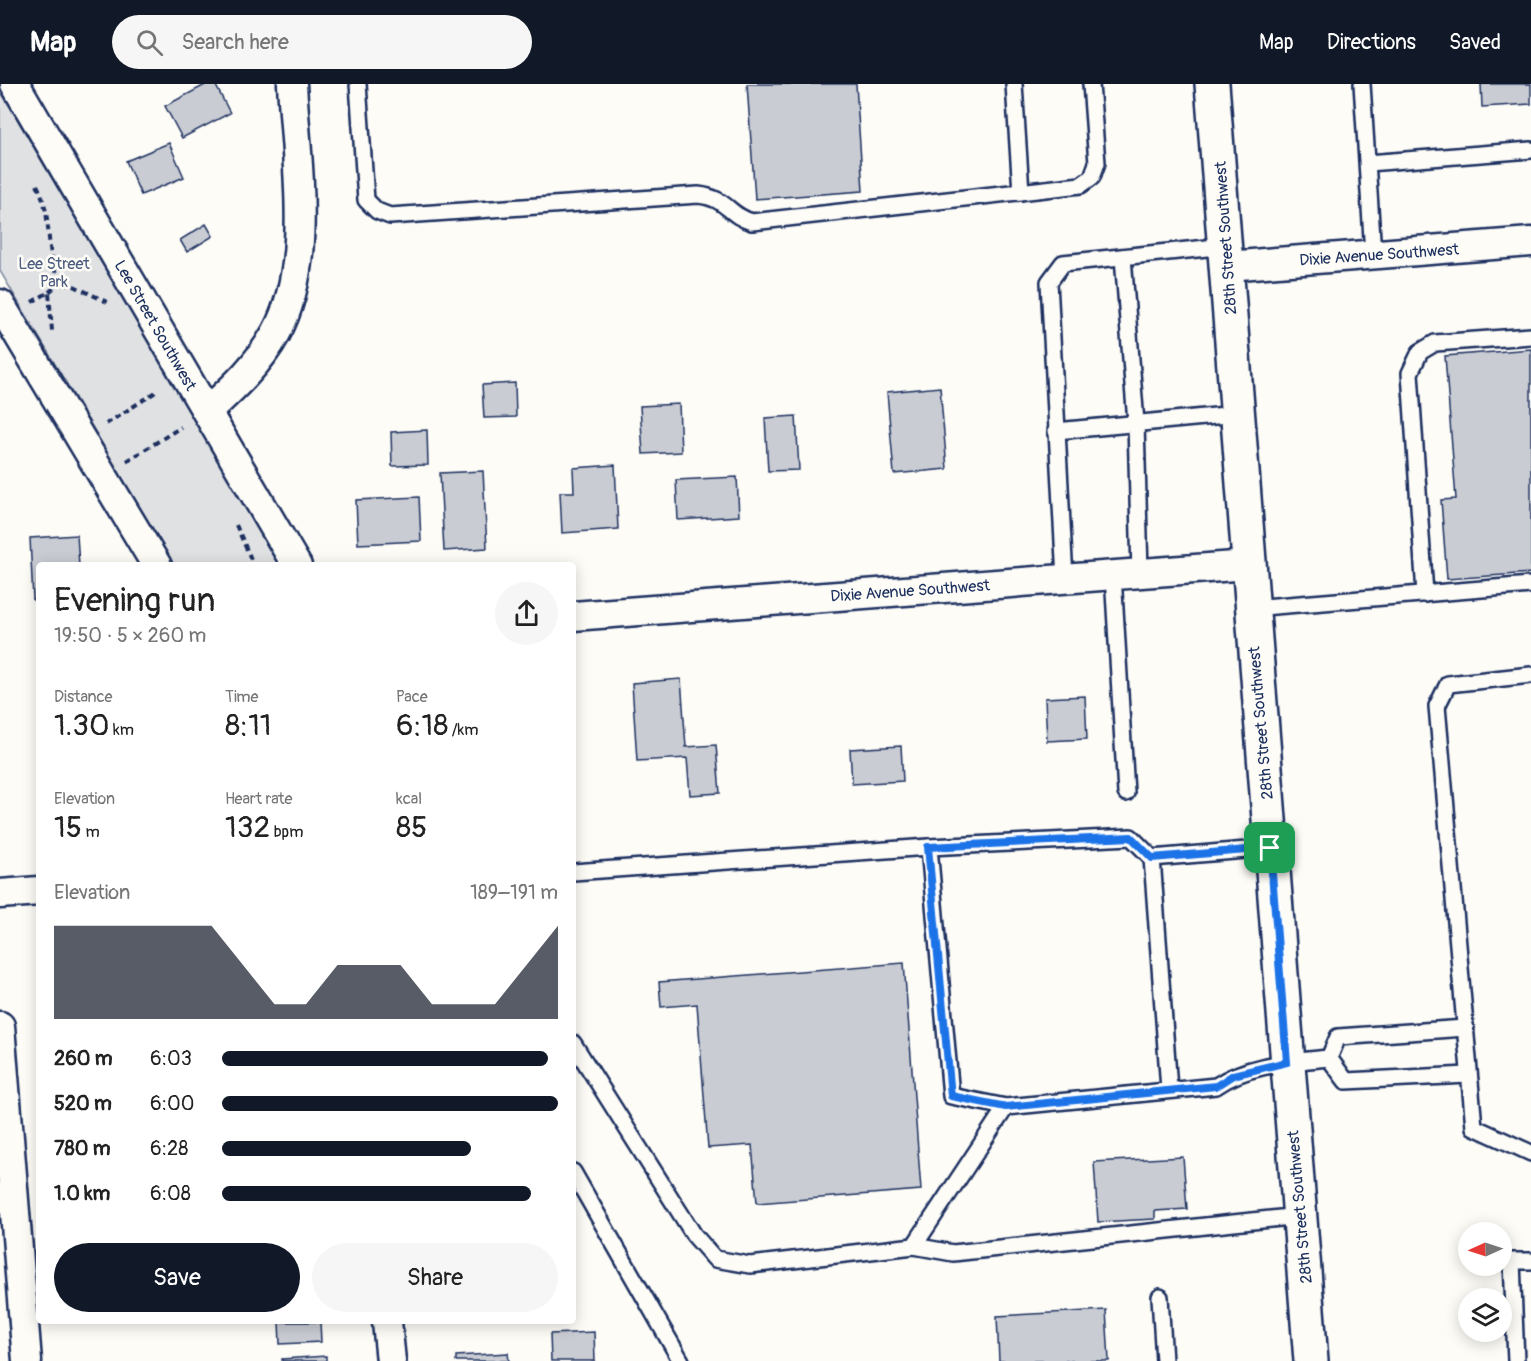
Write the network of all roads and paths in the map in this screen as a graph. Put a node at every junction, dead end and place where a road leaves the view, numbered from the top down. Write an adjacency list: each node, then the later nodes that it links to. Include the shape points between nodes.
1 (15, 84): 24 (street, Lee Street Southwest)
2 (291, 84): 24 (street, via 299,217 294,287 276,332 247,375)
3 (358, 84): 11 (lane, via 366,200 376,211 390,216 698,195 714,196 739,219 752,222)
4 (1014, 84): 11 (lane)
5 (1091, 84): 11 (lane, via 1097,163 1092,177 1081,185)
6 (1212, 84): 15 (main road, 28th Street Southwest)
7 (1362, 84): 9 (lane)
8 (1531, 150): 9 (lane)
9 (1368, 163): 13 (lane)
10 (32, 175): 16 (path, via 43,196 49,255)
11 (1021, 192)
12 (1531, 242): 13 (street, Dixie Avenue Southwest)
13 (1373, 254): 15 (street, Dixie Avenue Southwest)
14 (1123, 256): 15 (lane); 25 (lane); 27 (lane, via 1064,262 1049,282)
15 (1226, 256): 22 (main road, 28th Street Southwest)
16 (60, 283): 17 (path); 19 (path, via 110,304)
17 (49, 292)
18 (0, 304): 31 (street)
19 (116, 312)
20 (1531, 336): 38 (lane, via 1435,344 1420,352 1410,373)
21 (165, 398): 26 (path, via 159,389)
22 (1237, 414): 25 (lane); 34 (main road, 28th Street Southwest)
23 (177, 416): 24 (path)
24 (195, 419): 28 (path); 29 (path); 33 (street, Lee Street Southwest)
25 (1136, 423): 27 (lane); 35 (lane)
26 (101, 428)
27 (1056, 430): 36 (lane)
28 (189, 435)
29 (122, 464)
30 (234, 521): 32 (path)
31 (155, 562)
32 (252, 562)
33 (294, 562)
34 (1248, 565): 35 (street, Dixie Avenue Southwest); 39 (main road, 28th Street Southwest)
35 (1126, 574): 36 (street, Dixie Avenue Southwest); 42 (lane)
36 (1065, 579): 40 (street, Dixie Avenue Southwest)
37 (1531, 585): 38 (lane)
38 (1425, 594): 39 (lane)
39 (1251, 608): 44 (main road, 28th Street Southwest)
40 (576, 616)
41 (1531, 675): 50 (lane, via 1448,684 1437,706)
42 (1126, 793)
43 (928, 847): 45 (lane, via 1131,837); 46 (lane); 56 (lane, via 951,1096)
44 (1270, 848): 45 (lane); 53 (main road, 28th Street Southwest)
45 (1152, 858): 55 (lane)
46 (576, 872)
47 (36, 891): 48 (street)
48 (0, 894)
49 (0, 1026): 64 (street)
50 (1465, 1028): 52 (lane, via 1338,1037); 54 (lane)
51 (576, 1048): 60 (lane, via 694,1235 715,1259 750,1265)
52 (1329, 1058): 53 (lane); 54 (lane, via 1346,1081)
53 (1287, 1062): 55 (lane, via 1233,1075 1216,1086); 59 (main road, 28th Street Southwest)
54 (1468, 1076): 57 (lane, via 1474,1127)
55 (1169, 1089): 56 (lane)
56 (1006, 1107): 60 (lane)
57 (1531, 1153)
58 (576, 1178): 66 (lane)
59 (1299, 1216): 60 (lane, via 953,1253); 68 (main road, 28th Street Southwest)
60 (914, 1246)
61 (1531, 1261): 69 (lane, via 1512,1261)
62 (1160, 1298): 67 (lane)
63 (387, 1324): 65 (street)
64 (27, 1361)
65 (391, 1361)
66 (681, 1361)
67 (1164, 1361)
68 (1311, 1361)
69 (1516, 1361)

